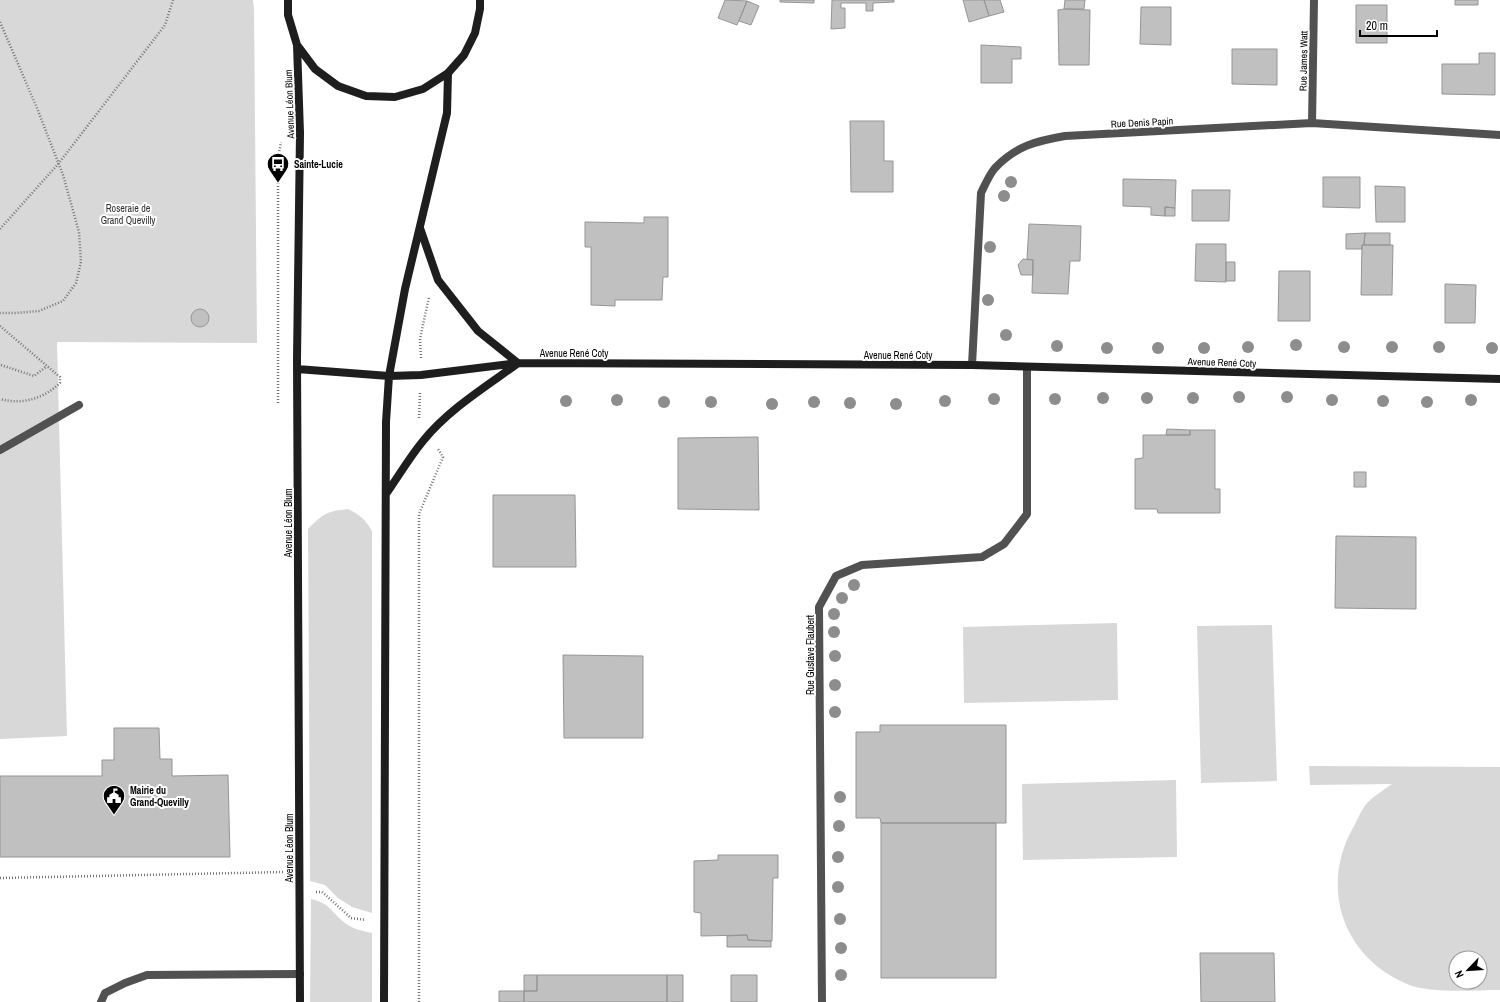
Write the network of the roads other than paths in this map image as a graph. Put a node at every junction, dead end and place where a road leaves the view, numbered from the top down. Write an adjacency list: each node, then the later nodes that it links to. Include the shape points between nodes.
1 (288, 0): 4 (street, via 288,15)
2 (480, 0): 5 (street, via 475,33 464,55)
3 (1314, 0): 6 (street, Rue James Watt)
4 (297, 45): 5 (street, via 315,69 338,86 366,96 395,97 423,89); 12 (street, Avenue Léon Blum, via 300,133)
5 (448, 73): 8 (street, via 447,113)
6 (1312, 123): 7 (street, Rue Denis Papin); 10 (street, Rue Denis Papin, via 1065,136 1035,141 1012,153 995,169 981,193)
7 (1500, 135)
8 (420, 227): 9 (street, via 438,280 478,332); 13 (street)
9 (518, 363): 10 (street, Avenue René Coty); 13 (street, Avenue René Coty, via 421,375); 17 (street, via 460,406 429,435)
10 (972, 365): 11 (street, Avenue René Coty)
11 (1027, 367): 14 (street, Avenue René Coty); 22 (street, Rue Gustave Flaubert, via 1027,514 1004,544 982,557 862,565 836,576 819,607)
12 (298, 369): 13 (street, Avenue René Coty); 18 (street, Avenue Léon Blum)
13 (388, 376): 17 (street)
14 (1500, 379)
15 (79, 405): 16 (street)
16 (0, 450)
17 (386, 494): 21 (street)
18 (300, 974): 19 (street, via 147,975 105,993); 20 (street, Avenue Léon Blum)
19 (101, 1002)
20 (300, 1002)
21 (384, 1002)
22 (822, 1002)

